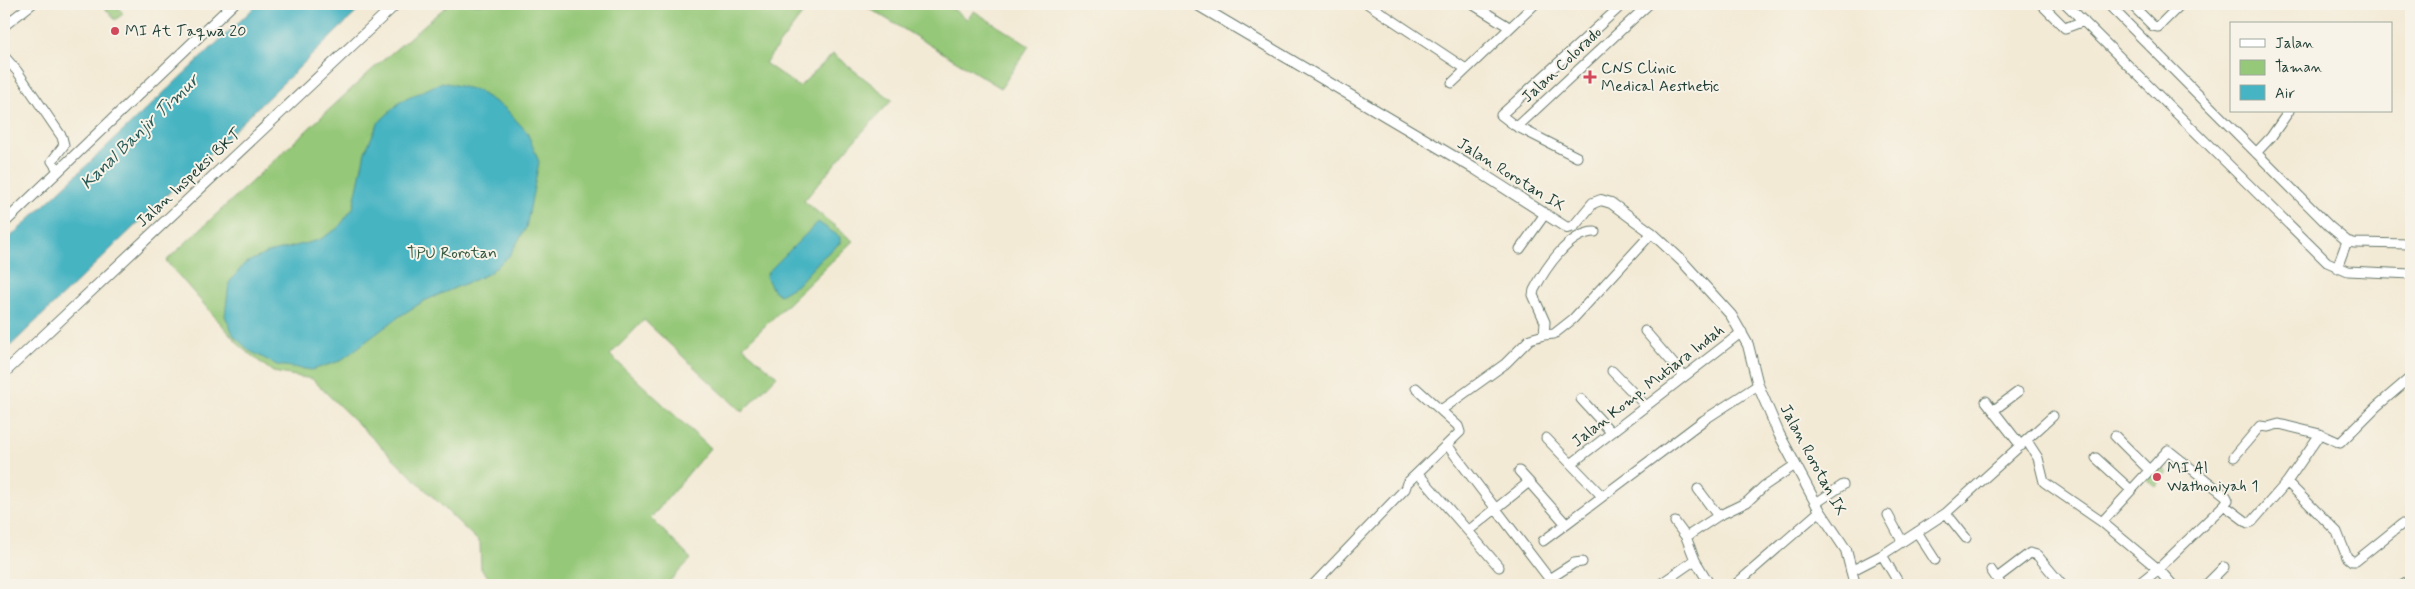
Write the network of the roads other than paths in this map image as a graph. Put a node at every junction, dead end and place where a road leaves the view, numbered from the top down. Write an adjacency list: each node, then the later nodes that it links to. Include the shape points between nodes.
1 (32, 4): 16 (street)
2 (233, 4): 25 (street)
3 (396, 4): 39 (street, Jalan Inspeksi BKT)
4 (1196, 4): 26 (street, Jalan Rorotan IX)
5 (1368, 4): 19 (street)
6 (1472, 4): 17 (street)
7 (1535, 4): 17 (street)
8 (1623, 4): 22 (street, Jalan Colorado, via 1501,115)
9 (1649, 4): 22 (street, Jalan Colorado)
10 (2041, 4): 15 (street, via 2065,28)
11 (2066, 4): 15 (street)
12 (2108, 4): 23 (street)
13 (2132, 4): 14 (street, via 2158,27)
14 (2181, 4)
15 (2084, 21): 33 (street, via 2327,262)
16 (4, 26)
17 (1509, 27): 19 (street)
18 (4, 56): 25 (street, via 62,137 64,145 52,161)
19 (1466, 69): 20 (street)
20 (1452, 83)
21 (2288, 112): 23 (street)
22 (1517, 127): 24 (street)
23 (2256, 153): 30 (street)
24 (1578, 157)
25 (58, 170): 27 (street)
26 (1545, 214): 29 (street, Jalan Rorotan IX, via 1569,228 1593,203 1605,201); 32 (street)
27 (4, 223)
28 (1595, 232): 37 (street, via 1581,234 1569,242 1533,292 1545,322)
29 (1652, 233): 36 (street, Jalan Rorotan IX, via 1712,292); 37 (street, via 1573,319 1554,334)
30 (2347, 241): 31 (street); 33 (street)
31 (2411, 244)
32 (1520, 249)
33 (2337, 268): 34 (street, via 2369,274)
34 (2411, 274)
35 (1645, 330): 40 (street)
36 (1742, 332): 40 (street, Jalan Komp. Mutiara Indah); 42 (street, Jalan Rorotan IX)
37 (1544, 334): 48 (street, via 1530,339 1505,364)
38 (1612, 371): 47 (street)
39 (4, 374)
40 (1684, 376): 47 (street, Jalan Komp. Mutiara Indah)
41 (2411, 377): 52 (street, via 2340,442)
42 (1758, 384): 60 (street, Jalan Rorotan IX); 69 (street)
43 (1416, 388): 48 (street)
44 (2018, 392): 49 (street)
45 (1582, 399): 51 (street)
46 (1986, 401): 49 (street)
47 (1646, 406): 51 (street, Jalan Komp. Mutiara Indah)
48 (1440, 410): 99 (street, via 1459,428 1458,434 1407,483 1405,489)
49 (1994, 410): 55 (street)
50 (2053, 416): 55 (street)
51 (1611, 432): 59 (street, Jalan Komp. Mutiara Indah)
52 (2320, 434): 57 (street, via 2279,424 2260,426); 65 (street)
53 (2115, 436): 61 (street)
54 (1546, 438): 59 (street, Jalan Komp. Mutiara Indah)
55 (2024, 444): 73 (street); 77 (street, via 2038,458 2044,482)
56 (1451, 450): 72 (street)
57 (2234, 457)
58 (2096, 458): 68 (street)
59 (1572, 464): 69 (street, Jalan Komp. Mutiara Indah)
60 (1795, 465): 71 (street, Jalan Rorotan IX); 75 (street, via 1747,502)
61 (2149, 470): 68 (street); 70 (street, via 2166,450 2171,451 2228,498)
62 (1519, 471): 64 (street)
63 (1421, 477): 80 (street)
64 (1529, 482): 72 (street); 78 (street)
65 (2287, 482): 70 (street, via 2252,522 2247,522); 79 (street, via 2337,532 2352,562)
66 (1844, 485): 71 (street)
67 (1698, 489): 75 (street)
68 (2131, 490): 77 (street)
69 (1602, 496): 78 (street)
70 (2224, 505): 92 (street)
71 (1818, 507): 94 (street, Jalan Rorotan IX, via 1846,550); 98 (street)
72 (1495, 510): 80 (street); 96 (street)
73 (1946, 513): 81 (street); 83 (street)
74 (1888, 515): 85 (street)
75 (1718, 516): 82 (street)
76 (1675, 522): 82 (street)
77 (2102, 522): 92 (street)
78 (1566, 524): 84 (street)
79 (2402, 524)
80 (1468, 531): 90 (street)
81 (1917, 532): 85 (street); 88 (street)
82 (1686, 538): 87 (street)
83 (1966, 538)
84 (1543, 541)
85 (1902, 541): 86 (street)
86 (1882, 555): 94 (street); 103 (street)
87 (1696, 560): 100 (street); 101 (street)
88 (1936, 560)
89 (1582, 562): 96 (street, via 1574,563)
90 (1499, 567)
91 (2224, 567): 107 (street)
92 (2158, 569): 105 (street); 106 (street)
93 (1991, 570): 97 (street)
94 (1851, 571): 102 (street, Jalan Rorotan IX)
95 (2411, 580): 108 (street)
96 (1552, 582)
97 (1999, 582): 104 (street, via 2030,553 2037,555)
98 (1740, 584)
99 (1313, 585)
100 (1659, 585)
101 (1710, 585)
102 (1855, 585)
103 (1900, 585)
104 (2062, 585)
105 (2138, 585)
106 (2172, 585)
107 (2206, 585)
108 (2403, 585)

